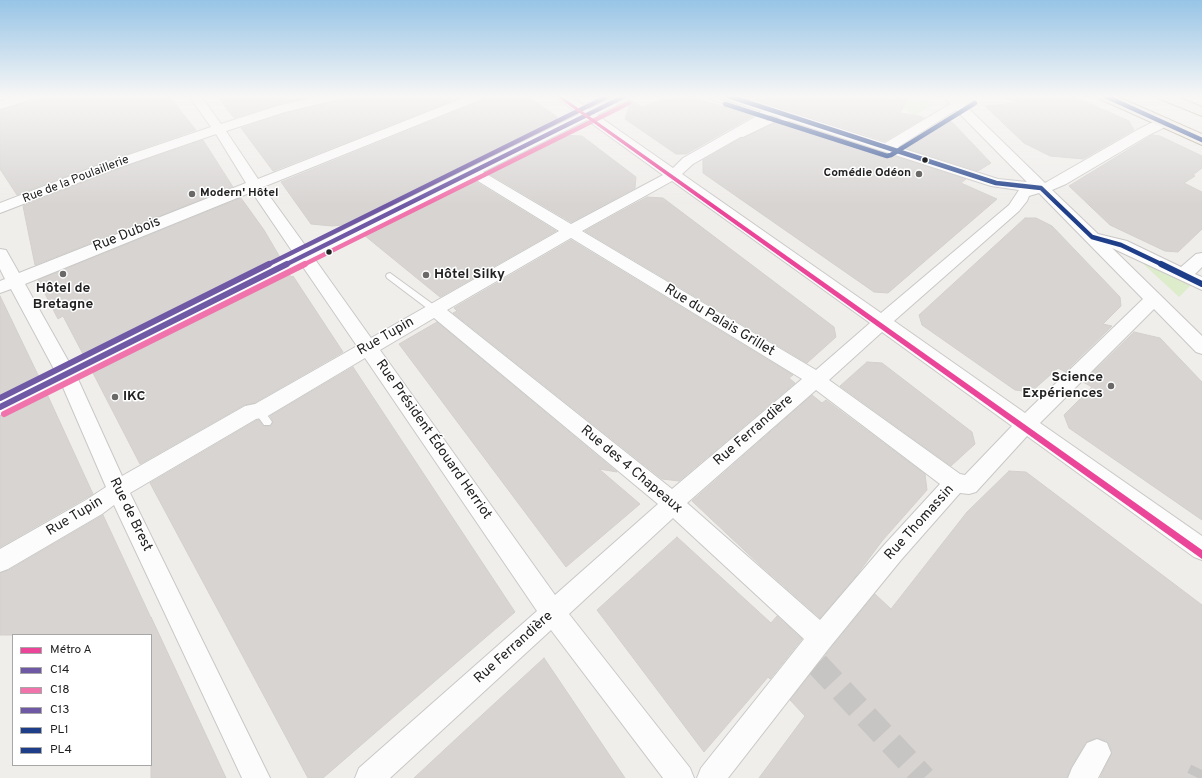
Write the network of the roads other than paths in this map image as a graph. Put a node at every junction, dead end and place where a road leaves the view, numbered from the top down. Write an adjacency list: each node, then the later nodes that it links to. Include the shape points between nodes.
1 (209, 132): 20 (street, Rue de la Poulaillerie, via 104,168)
2 (221, 132): 18 (street, Rue Président Édouard Herriot)
3 (386, 132): 18 (street, Rue Dubois)
4 (554, 132): 16 (street)
5 (613, 132): 17 (street)
6 (738, 132): 17 (street, Rue Tupin, via 688,161)
7 (748, 132): 13 (lane)
8 (837, 132): 15 (street)
9 (909, 132): 15 (street)
10 (985, 132): 19 (street)
11 (1143, 132): 19 (street, Rue Ferrandière, via 1051,186)
12 (1186, 132): 14 (main road)
13 (741, 136)
14 (1202, 140)
15 (887, 148): 19 (street, via 996,183)
16 (473, 172): 21 (street, Rue du Palais Grillet); 24 (street)
17 (673, 175): 21 (street, Rue Tupin); 32 (street)
18 (254, 184): 24 (street, Rue Président Édouard Herriot); 28 (street, Rue Dubois)
19 (1041, 188): 22 (street); 32 (street, Rue Ferrandière, via 1023,193 1014,208)
20 (0, 208)
21 (570, 231): 31 (street, Rue Tupin); 36 (street, Rue du Palais Grillet)
22 (1092, 237): 26 (street, via 1120,245); 30 (street)
23 (0, 254): 28 (street, Rue de Brest)
24 (304, 256): 33 (street, Rue Président Édouard Herriot); 35 (street)
25 (1202, 258): 26 (street)
26 (1183, 275): 29 (street)
27 (390, 276): 31 (lane)
28 (7, 284): 35 (street, Rue de Brest)
29 (1202, 284)
30 (1154, 299): 34 (street); 38 (street, Rue Thomassin)
31 (434, 310): 33 (street, Rue Tupin); 41 (street, Rue des 4 Chapeaux)
32 (881, 322): 36 (street, Rue Ferrandière); 38 (street)
33 (368, 347): 40 (street, Rue Tupin, via 263,416 252,412); 44 (street, Rue Président Édouard Herriot)
34 (1202, 347)
35 (66, 374): 37 (street); 40 (street, Rue de Brest)
36 (815, 380): 39 (street, Rue du Palais Grillet); 41 (street, Rue Ferrandière, via 680,495)
37 (0, 406)
38 (1025, 425): 39 (street, Rue Thomassin, via 969,485); 42 (street)
39 (955, 483): 45 (street, Rue Thomassin, via 893,552)
40 (118, 490): 43 (street, Rue Tupin); 47 (street, Rue de Brest)
41 (673, 504): 44 (street, Rue Ferrandière); 45 (street, Rue des 4 Chapeaux)
42 (1202, 549)
43 (0, 561)
44 (553, 613): 48 (street, Rue Ferrandière); 49 (street, Rue Président Édouard Herriot)
45 (815, 652): 50 (street, Rue Thomassin)
46 (1097, 753): 51 (street)
47 (256, 778)
48 (369, 778)
49 (680, 778)
50 (711, 778)
51 (1082, 778)

